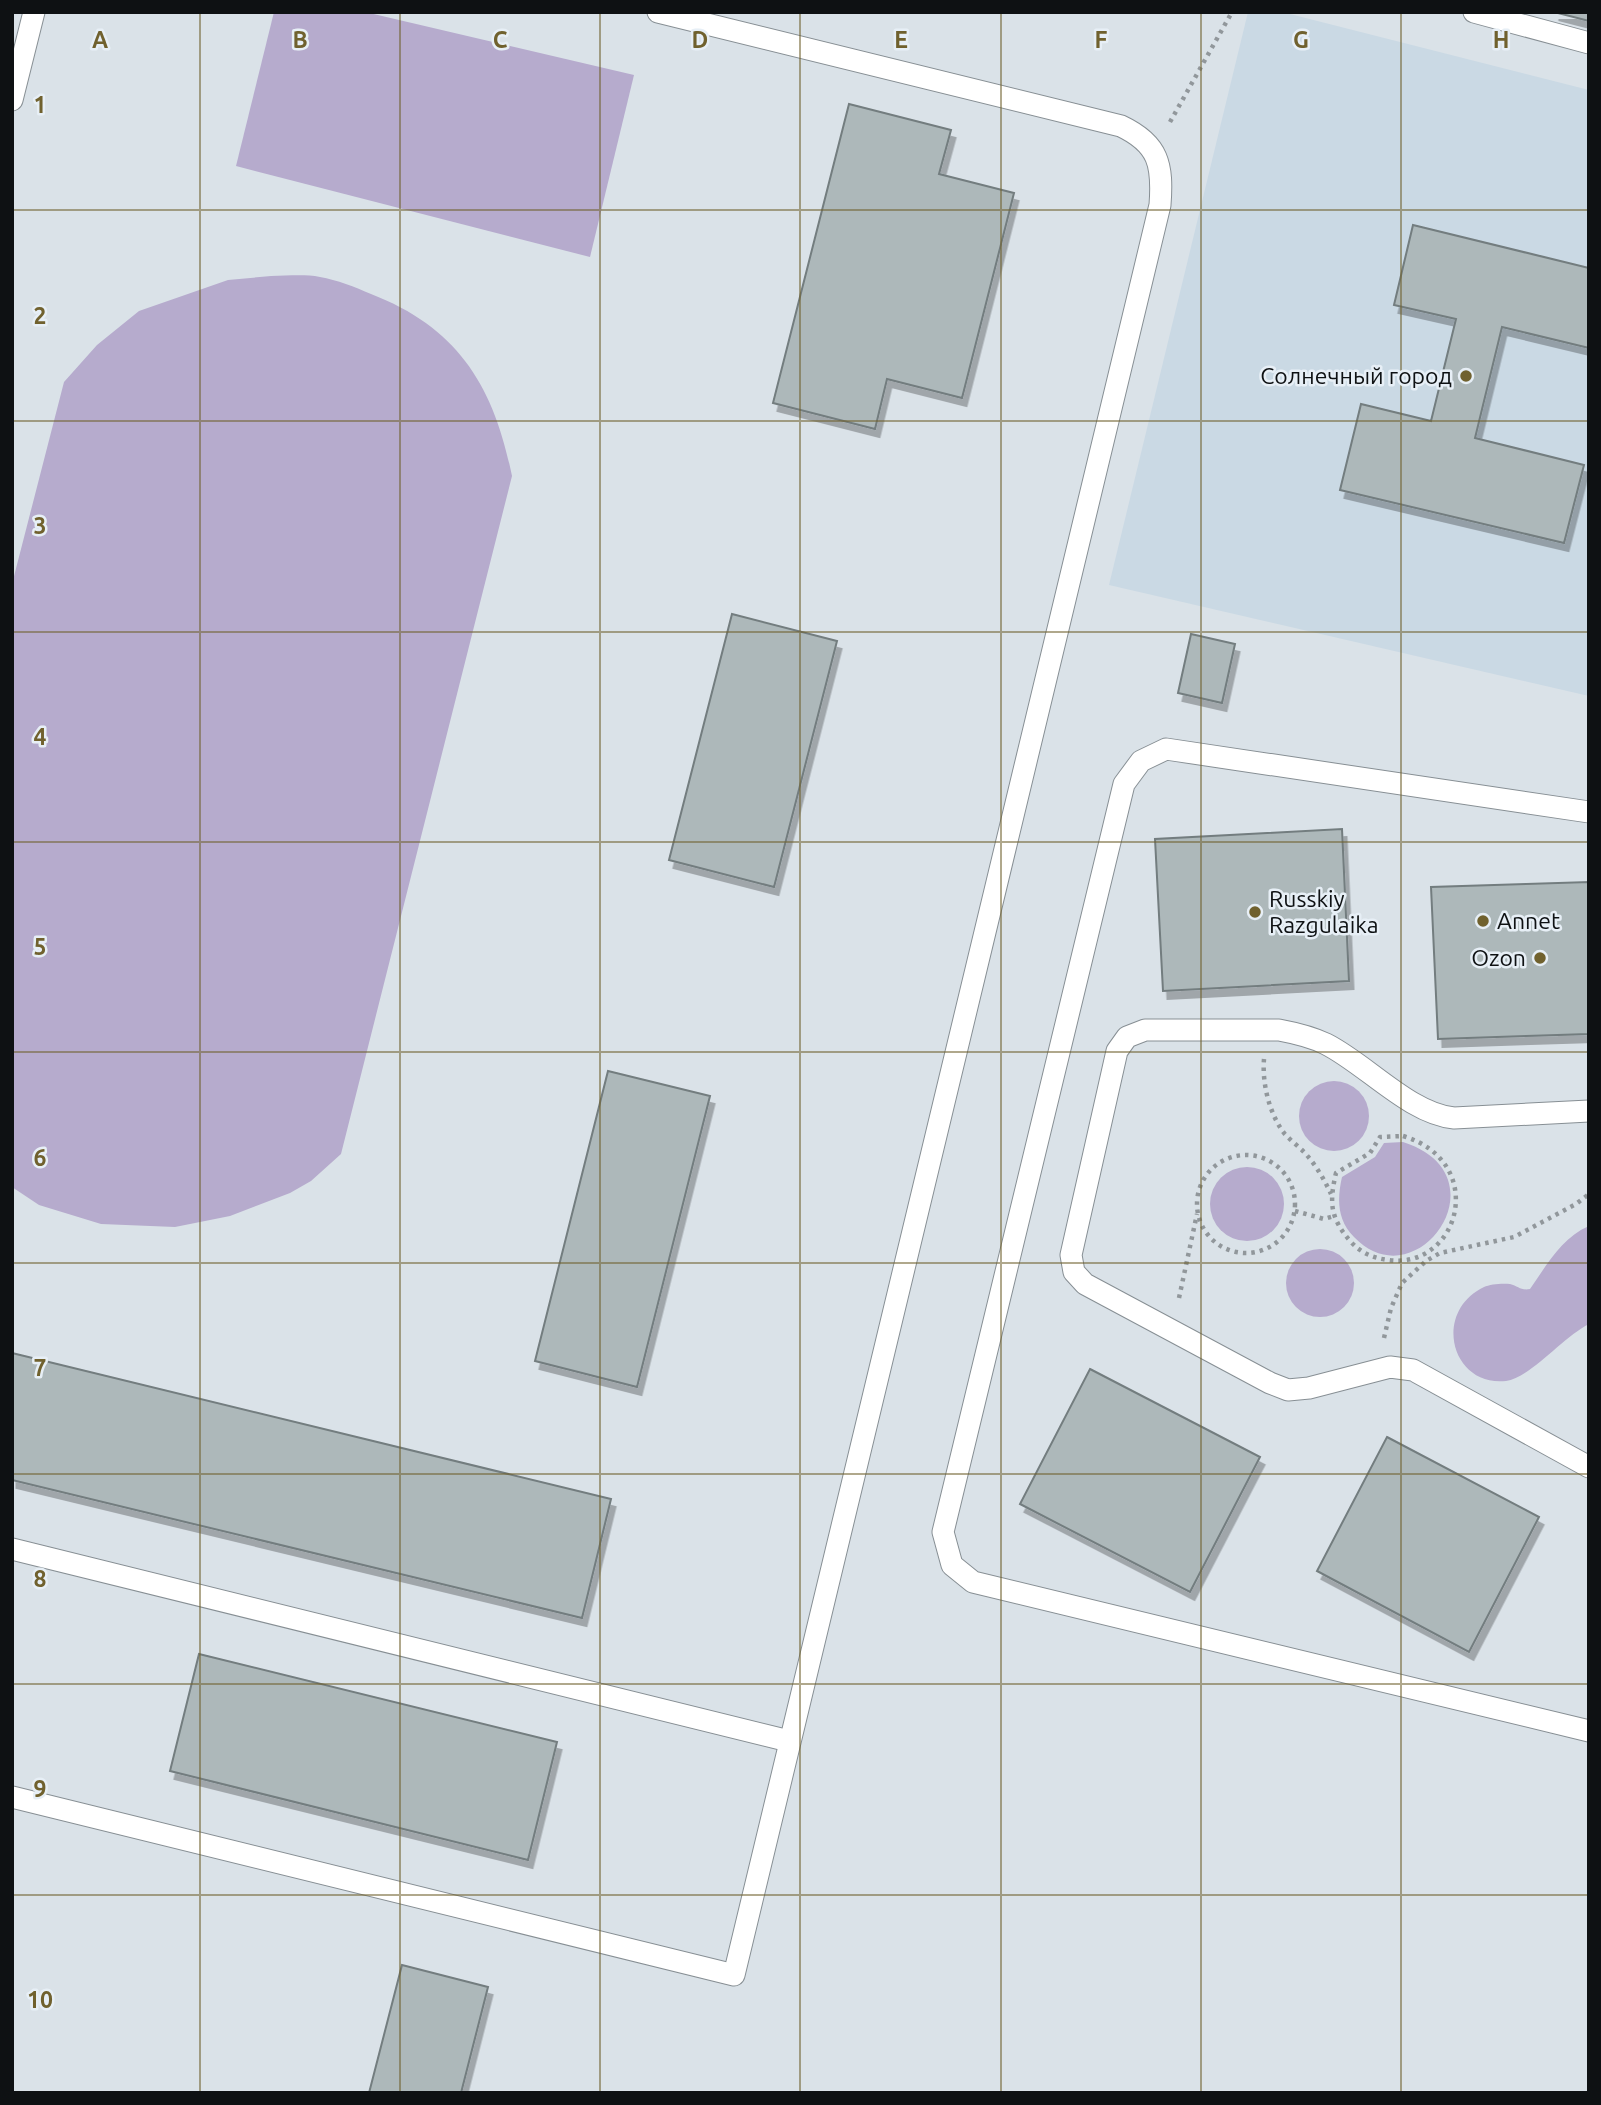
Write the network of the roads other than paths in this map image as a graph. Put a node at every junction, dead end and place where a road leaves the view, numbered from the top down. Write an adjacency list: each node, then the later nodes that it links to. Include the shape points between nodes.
1 (34, 12): 5 (lane)
2 (657, 12): 11 (lane, via 1121,127 1138,134 1154,150 1162,178 1160,205)
3 (1474, 12): 4 (lane)
4 (1589, 43)
5 (12, 100)
6 (1589, 812): 10 (lane, via 1166,749 1142,761 1124,783 943,1532 952,1564 973,1582)
7 (1589, 1111): 8 (lane, via 1442,1117 1328,1045 1294,1033 1144,1031 1127,1037 1117,1051 1071,1255 1074,1272 1085,1284 1270,1383 1288,1390 1390,1367 1413,1370)
8 (1589, 1467)
9 (12, 1549): 11 (lane)
10 (1589, 1731)
11 (789, 1741): 12 (lane, via 734,1975)
12 (12, 1797)

